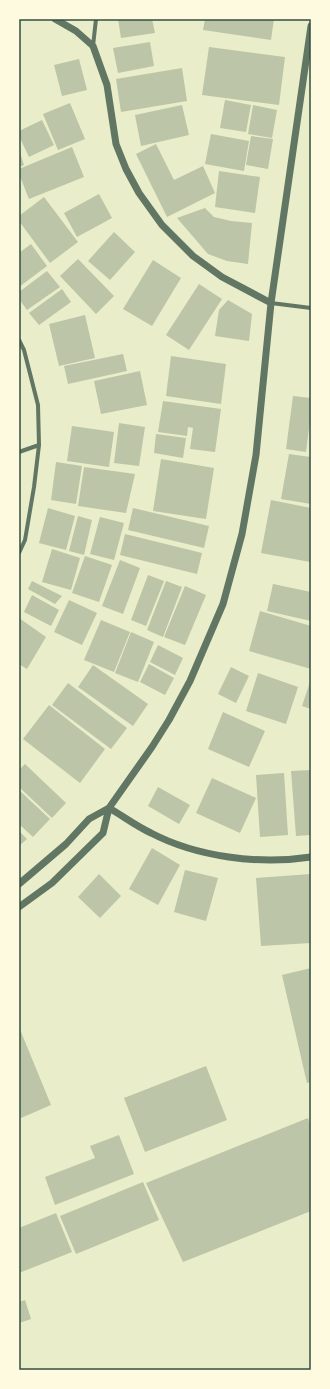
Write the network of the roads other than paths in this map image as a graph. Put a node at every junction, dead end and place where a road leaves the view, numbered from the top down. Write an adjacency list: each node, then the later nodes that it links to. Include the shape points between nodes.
1 (55, 19): 4 (street)
2 (96, 19): 4 (street)
3 (311, 26): 5 (street)
4 (93, 46): 5 (street, via 107,85 116,144 139,193 162,225 193,256 222,277)
5 (271, 303): 6 (street); 11 (street, via 256,455 242,534 222,604 190,681 169,720)
6 (311, 308)
7 (19, 340): 8 (street, via 38,405)
8 (39, 445): 9 (street); 10 (street, via 25,540)
9 (19, 452)
10 (19, 553)
11 (109, 808): 12 (street, via 151,833 212,854 253,860); 13 (street, via 89,819 66,844); 14 (street, via 103,833 52,883)
12 (311, 857)
13 (19, 884)
14 (19, 907)

